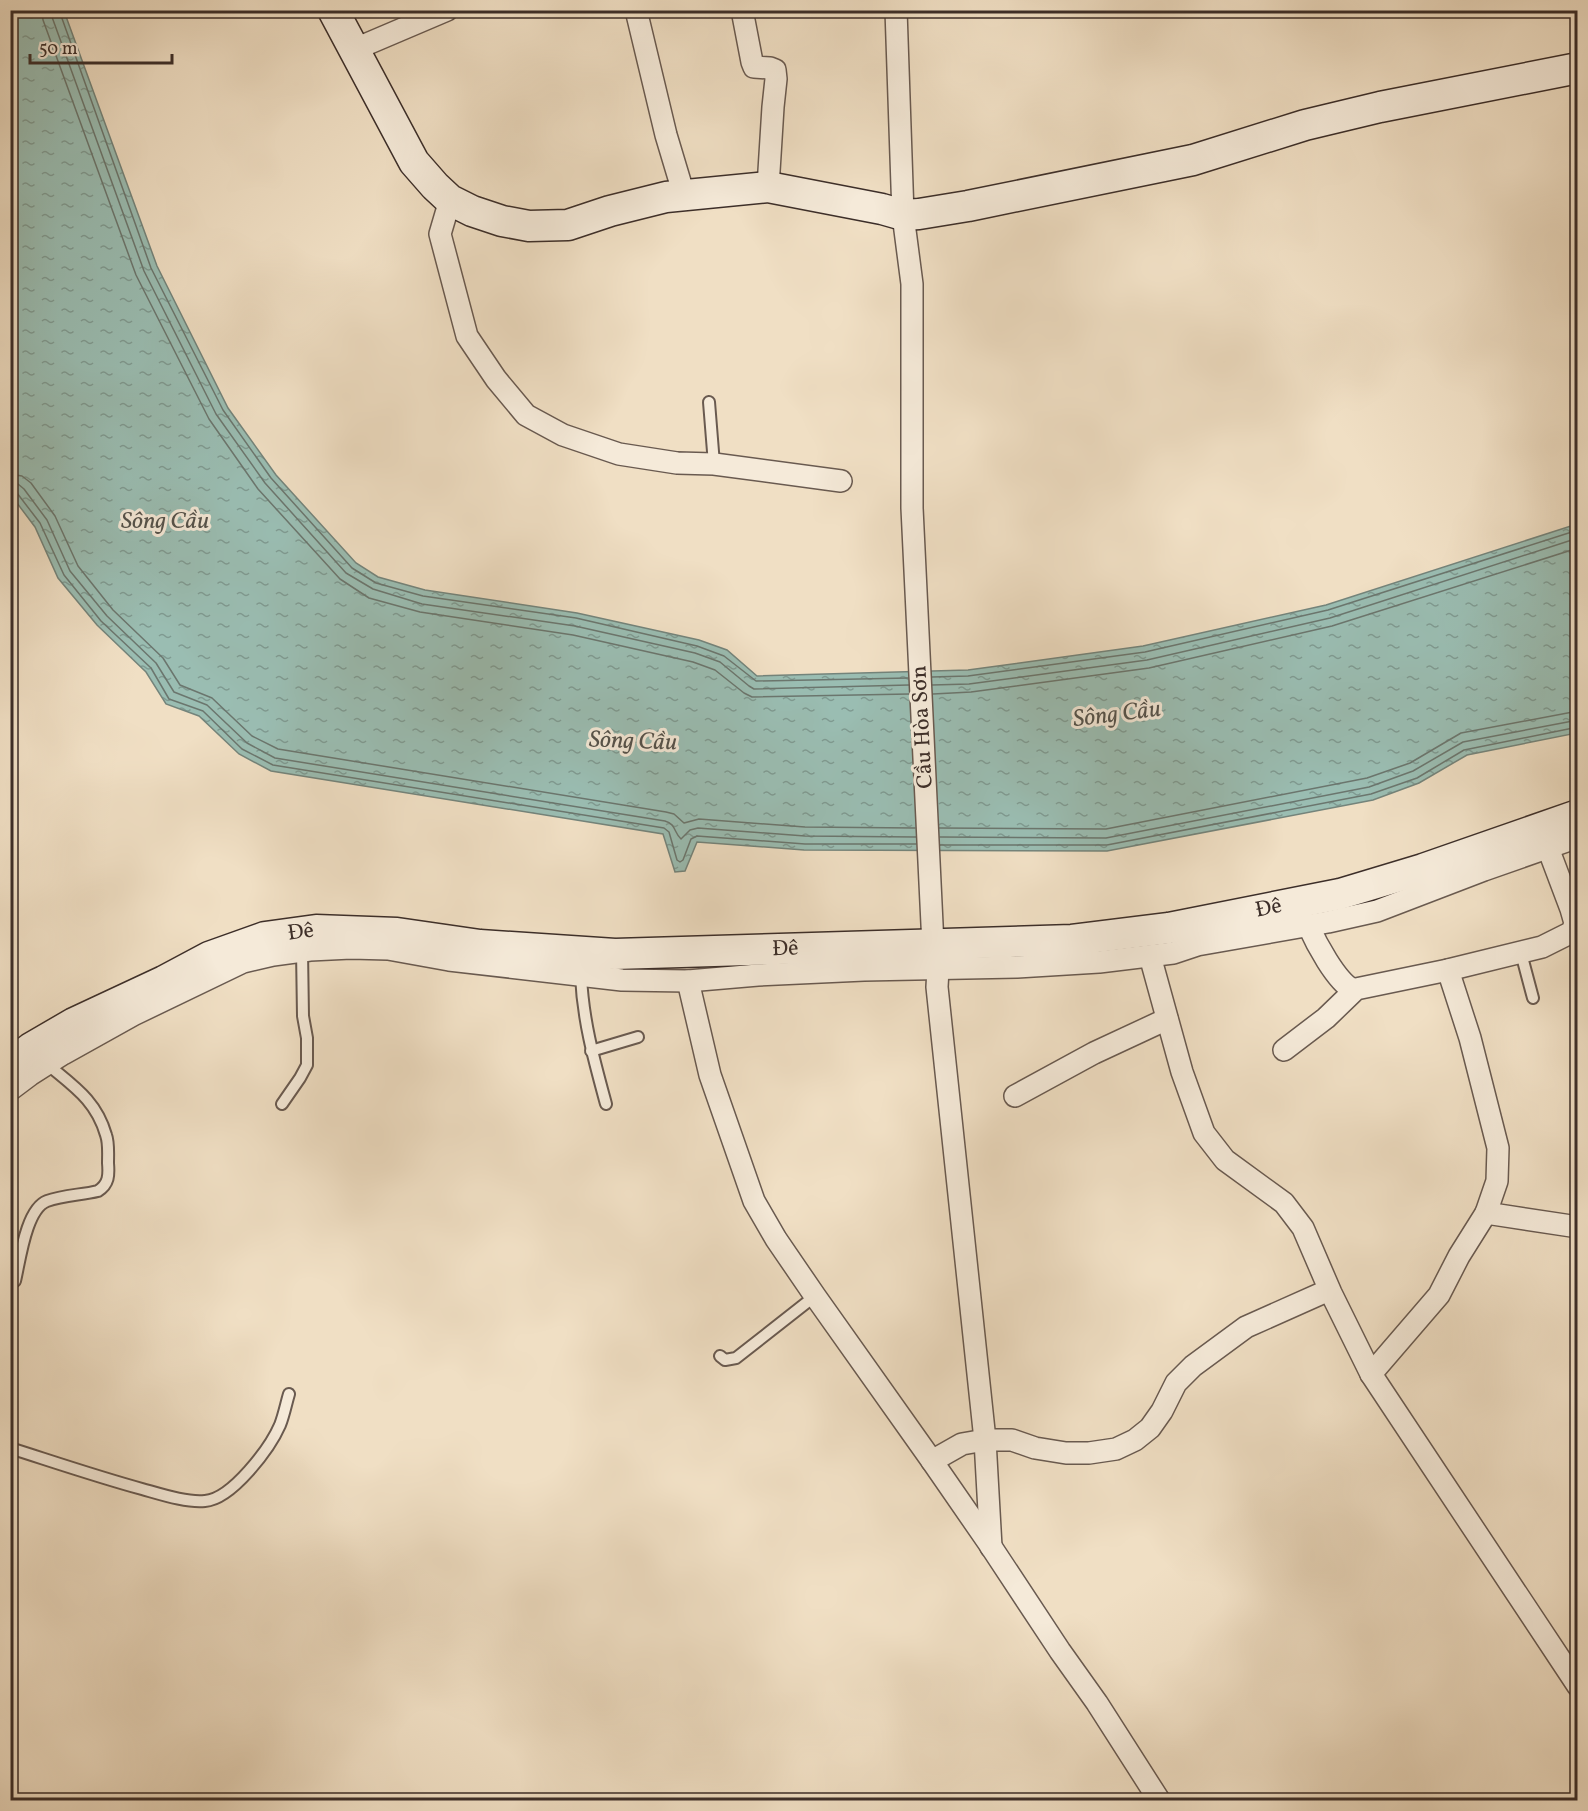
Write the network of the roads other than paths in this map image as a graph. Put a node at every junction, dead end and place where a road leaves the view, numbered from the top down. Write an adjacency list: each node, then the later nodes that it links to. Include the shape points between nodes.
1 (333, 10): 6 (main road)
2 (447, 10): 6 (street)
3 (636, 10): 9 (street)
4 (742, 10): 8 (street, via 754,67 775,70)
5 (896, 10): 11 (street, Cầu Hòa Sơn)
6 (353, 50): 10 (main road, via 414,162)
7 (1578, 68): 11 (main road, via 1380,107 1305,125 1193,160 968,206)
8 (768, 187): 9 (main road); 11 (main road)
9 (684, 195): 10 (main road, via 621,208 568,225 529,226 502,221)
10 (450, 200): 13 (street, via 440,234 467,336 526,415 563,435 619,454)
11 (903, 215): 22 (street, Cầu Hòa Sơn, via 912,284 912,508)
12 (709, 402): 13 (lane)
13 (714, 464): 14 (street)
14 (841, 481)
15 (1578, 815): 22 (main road, Đê, via 1340,894 1169,928)
16 (1578, 837): 17 (street)
17 (1548, 848): 18 (street, via 1377,910); 20 (street, via 1575,923 1572,932 1559,939)
18 (1308, 925): 21 (street); 26 (street, via 1329,962)
19 (302, 951): 24 (street, via 388,949); 33 (street, via 243,962 133,1015); 36 (lane, via 307,1065)
20 (1521, 952): 23 (street); 27 (lane)
21 (1150, 956): 22 (street, via 1017,967); 28 (street)
22 (935, 957): 25 (street, via 840,971); 32 (main road, Đê, via 615,954 480,945 397,933 316,930 265,937 209,957 74,1023); 46 (street, Cầu Hòa Sơn)
23 (1448, 970): 26 (street); 38 (street, via 1498,1148 1497,1181)
24 (581, 976): 25 (street); 31 (lane)
25 (688, 981): 42 (street, via 710,1075 754,1201)
26 (1353, 990): 30 (street, via 1326,1018)
27 (1533, 998)
28 (1167, 1019): 35 (street); 41 (street, via 1204,1133 1225,1160 1284,1203 1303,1228)
29 (638, 1037): 31 (lane)
30 (1284, 1050)
31 (591, 1051): 37 (lane)
32 (10, 1064)
33 (47, 1064): 34 (street); 40 (lane, via 95,1108 107,1136 109,1174 105,1187 98,1191 46,1202 34,1212)
34 (10, 1090)
35 (1015, 1096)
36 (282, 1104)
37 (606, 1104)
38 (1486, 1213): 39 (street); 44 (street, via 1439,1295)
39 (1578, 1227)
40 (15, 1281)
41 (1329, 1290): 44 (street); 46 (street, via 1246,1326 1176,1383 1150,1428 1116,1449 1066,1453 1012,1440)
42 (815, 1296): 43 (lane, via 736,1358 725,1360); 48 (street)
43 (720, 1356)
44 (1371, 1374): 50 (street)
45 (289, 1394): 47 (lane, via 281,1424 249,1471 222,1496 206,1501 173,1498)
46 (985, 1440): 48 (street, via 962,1444); 49 (street, Cầu Hòa Sơn)
47 (10, 1448)
48 (932, 1461): 49 (street)
49 (991, 1547): 51 (street)
50 (1578, 1686)
51 (1159, 1800)

